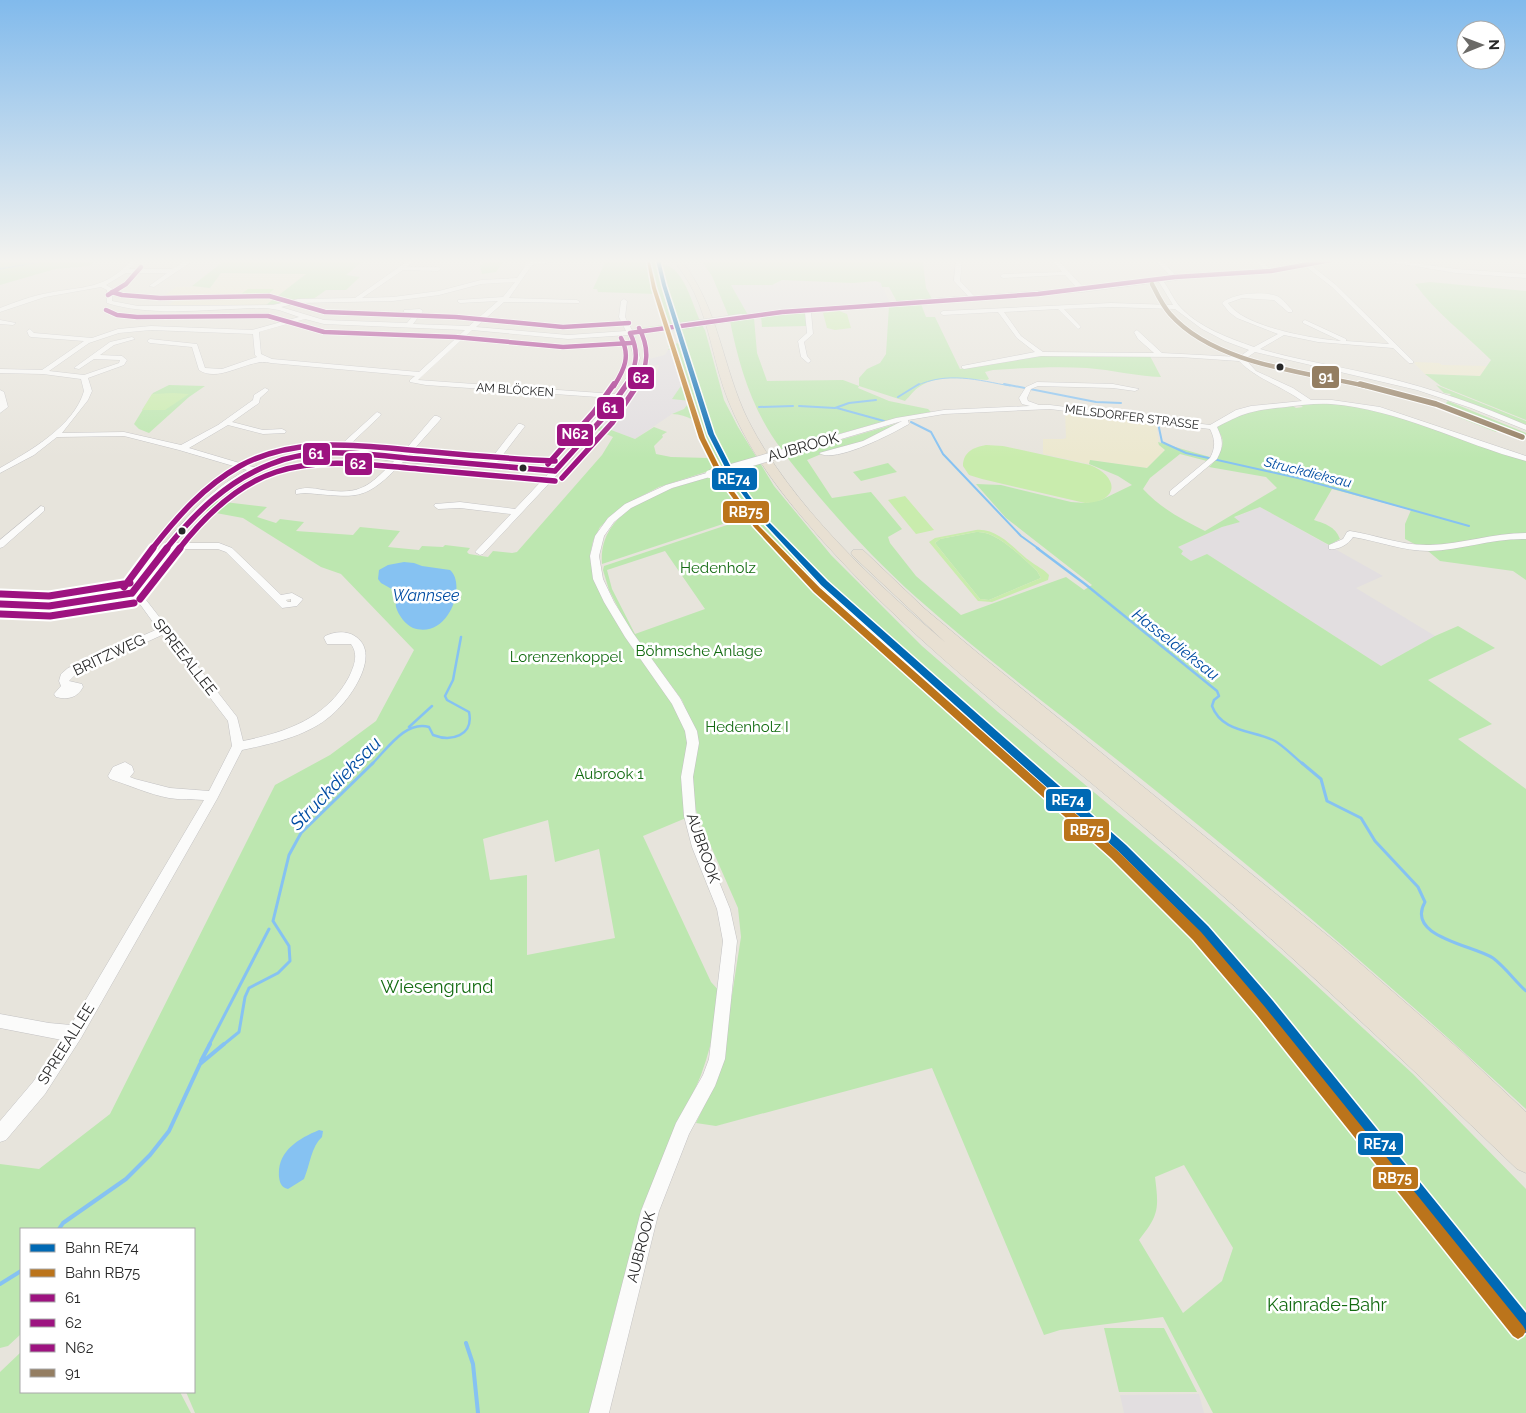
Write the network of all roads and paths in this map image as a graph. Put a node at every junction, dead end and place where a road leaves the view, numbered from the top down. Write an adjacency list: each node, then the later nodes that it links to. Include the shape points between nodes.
1 (276, 326): 16 (street)
2 (408, 326): 14 (street)
3 (473, 326): 14 (street)
4 (627, 326): 18 (street)
5 (679, 326): 18 (street, bridge)
6 (711, 326): 91 (highway, via 724,374 760,451 789,493 840,551 962,665 1316,964)
7 (721, 326): 89 (highway, via 738,384 759,426 801,490 853,548 973,658 1330,951)
8 (809, 326): 33 (street, via 810,335 801,341 804,357)
9 (1012, 326): 27 (street, via 1023,341)
10 (1202, 326): 26 (street)
11 (1262, 326): 19 (street)
12 (1313, 326): 23 (street)
13 (1375, 326): 25 (street)
14 (471, 328): 18 (street, via 563,337); 40 (street)
15 (30, 331): 21 (street, via 31,335)
16 (256, 332): 21 (street, via 140,328); 31 (street, via 257,352)
17 (1137, 332): 28 (street)
18 (630, 333): 45 (street, via 638,359)
19 (1282, 334): 23 (street, via 1305,340); 26 (street)
20 (132, 339): 24 (street)
21 (92, 340): 39 (street)
22 (150, 341): 31 (street, AM BLÖCKEN, via 195,345 202,370 223,371)
23 (1347, 343): 25 (street)
24 (108, 346): 29 (street); 30 (street)
25 (1395, 346): 34 (street)
26 (1256, 349): 32 (street); 56 (street, via 1420,388)
27 (1041, 354): 28 (street); 35 (street)
28 (1161, 355): 32 (street)
29 (93, 357): 30 (street); 36 (street)
30 (108, 357): 41 (street, via 124,360 122,364)
31 (262, 358): 37 (street, AM BLÖCKEN)
32 (1241, 358): 47 (street, via 1254,372 1291,388)
33 (808, 360)
34 (1411, 362)
35 (964, 367)
36 (77, 368)
37 (381, 371): 40 (street, AM BLÖCKEN); 42 (street, AM BLÖCKEN, via 377,377)
38 (0, 372): 39 (street)
39 (43, 372): 41 (street)
40 (420, 374): 42 (street)
41 (84, 377): 58 (street, via 88,391 86,398)
42 (412, 381): 45 (street, AM BLÖCKEN)
43 (265, 390): 53 (street)
44 (0, 392): 49 (street, via 4,407)
45 (618, 396): 67 (street)
46 (1134, 398): 48 (street, via 1136,387 1045,384 1028,388 1024,401)
47 (1309, 402): 55 (street, MELSDORFER STRASSE, via 1245,410); 63 (street, MELSDORFER STRASSE, via 1340,402 1372,408)
48 (1044, 407): 51 (street, MELSDORFER STRASSE); 55 (street, MELSDORFER STRASSE)
49 (0, 411)
50 (377, 414): 60 (street)
51 (910, 417): 61 (street, MELSDORFER STRASSE, via 902,425 868,442); 92 (street, AUBROOK, bridge, via 673,484 632,503 607,524 596,548 597,574 605,593 622,624 680,709 692,735 694,750 687,769 691,818 729,925 730,941 717,1058 709,1080 682,1129 650,1211)
52 (437, 418): 62 (street)
53 (227, 423): 57 (street, via 263,432); 59 (street)
54 (521, 426): 64 (street)
55 (1214, 427): 69 (street, via 1220,439 1212,460)
56 (1526, 428)
57 (282, 431)
58 (57, 436): 59 (street, via 124,434); 66 (street)
59 (182, 448): 65 (street)
60 (336, 453): 62 (street); 65 (street, via 294,458)
61 (823, 453)
62 (399, 459): 64 (street); 68 (street, via 374,485 361,492)
63 (1526, 459)
64 (489, 467): 67 (street)
65 (254, 470): 75 (street, via 236,479 203,506)
66 (0, 471)
67 (555, 471): 72 (street)
68 (298, 492)
69 (1173, 493)
70 (438, 506): 72 (street, via 460,505)
71 (41, 509): 74 (street)
72 (518, 512): 77 (street)
73 (1526, 536): 76 (street, via 1498,536 1423,548 1350,534 1346,541)
74 (0, 545)
75 (168, 546): 78 (street); 79 (street, via 219,546 229,550)
76 (1332, 547)
77 (480, 552)
78 (132, 593): 80 (street, via 60,605); 81 (street, SPREEALLEE, via 140,598)
79 (277, 599)
80 (0, 604)
81 (164, 630): 83 (street, BRITZWEG, via 72,671 65,677); 84 (street, SPREEALLEE, via 233,720)
82 (352, 641): 84 (street, via 362,656 359,667 345,697 333,709 299,730)
83 (67, 687)
84 (238, 746): 86 (street, SPREEALLEE)
85 (121, 777): 86 (street, via 131,783 170,793)
86 (213, 796): 88 (street, SPREEALLEE)
87 (0, 1021): 88 (street, via 49,1032)
88 (75, 1032): 90 (street, SPREEALLEE, via 39,1088)
89 (1526, 1130)
90 (0, 1134)
91 (1526, 1160)
92 (599, 1413)

